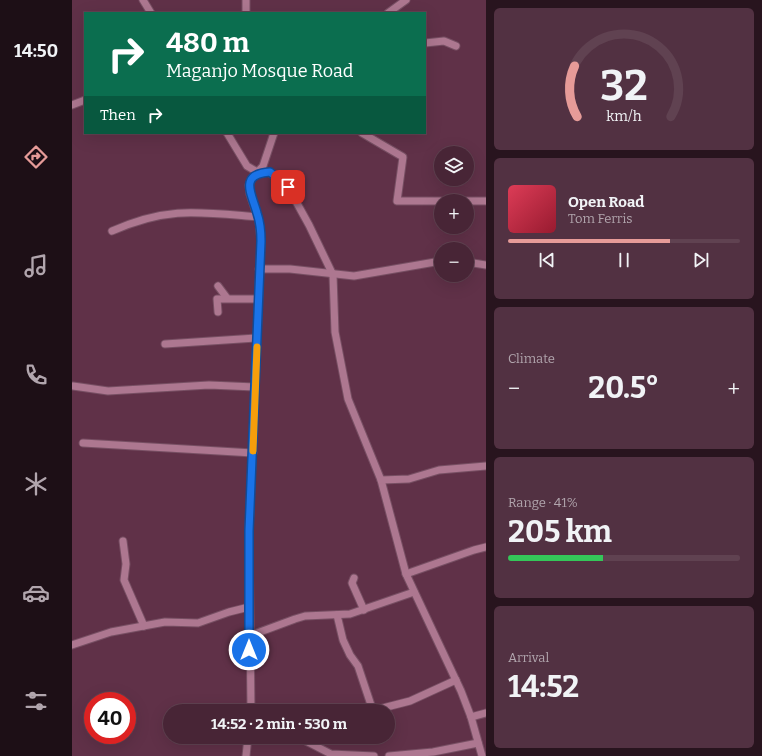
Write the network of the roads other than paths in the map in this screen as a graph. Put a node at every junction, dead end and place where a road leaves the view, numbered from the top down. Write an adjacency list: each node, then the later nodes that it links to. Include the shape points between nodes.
1 (143, 0): 4 (street)
2 (246, 0): 5 (street)
3 (406, 0): 6 (street)
4 (150, 12)
5 (246, 12)
6 (390, 12)
7 (426, 43): 8 (street, via 444,41)
8 (456, 46)
9 (84, 100): 10 (street)
10 (72, 105)
11 (228, 134): 14 (street, via 247,166)
12 (274, 134): 14 (street)
13 (364, 134): 17 (street, via 403,157 397,201)
14 (259, 173): 18 (street, via 252,178 249,185); 24 (street, via 270,172 288,187)
15 (474, 201): 16 (street)
16 (486, 201)
17 (434, 202)
18 (258, 217): 19 (street, via 179,212 149,216); 23 (street, via 261,241)
19 (112, 231)
20 (434, 263): 24 (street, via 354,276)
21 (474, 263): 22 (street)
22 (486, 265)
23 (259, 269): 24 (street, via 290,269); 27 (street)
24 (333, 275): 36 (street, via 335,332 345,388)
25 (218, 286): 26 (street)
26 (227, 298): 27 (street); 28 (street, via 217,299)
27 (258, 299): 29 (street)
28 (218, 312)
29 (257, 338): 30 (street); 32 (street)
30 (165, 344)
31 (72, 386): 32 (street, via 108,391 209,386)
32 (256, 388): 34 (street)
33 (83, 443): 34 (street)
34 (253, 453): 42 (street)
35 (486, 466): 36 (street, via 439,470 409,479)
36 (381, 480): 39 (street)
37 (122, 541): 45 (street, via 126,564 124,580)
38 (486, 547): 39 (street)
39 (406, 574): 41 (street)
40 (354, 578): 43 (street, via 352,583)
41 (414, 592): 43 (street); 48 (street)
42 (249, 607): 45 (street, via 198,623 165,622); 46 (street)
43 (364, 610): 44 (street)
44 (337, 615): 46 (street, via 305,616); 48 (street, via 343,640 358,666 372,708 375,710 410,702)
45 (144, 626): 47 (street, via 111,632)
46 (249, 636): 49 (street)
47 (72, 645)
48 (456, 680): 51 (street)
49 (251, 704)
50 (486, 713): 51 (street)
51 (471, 717): 52 (street)
52 (478, 743): 58 (street, via 433,752); 59 (street)
53 (247, 744): 55 (street)
54 (312, 744): 56 (street, via 331,754)
55 (246, 756)
56 (355, 756): 57 (street)
57 (374, 756)
58 (389, 756)
59 (482, 756)

